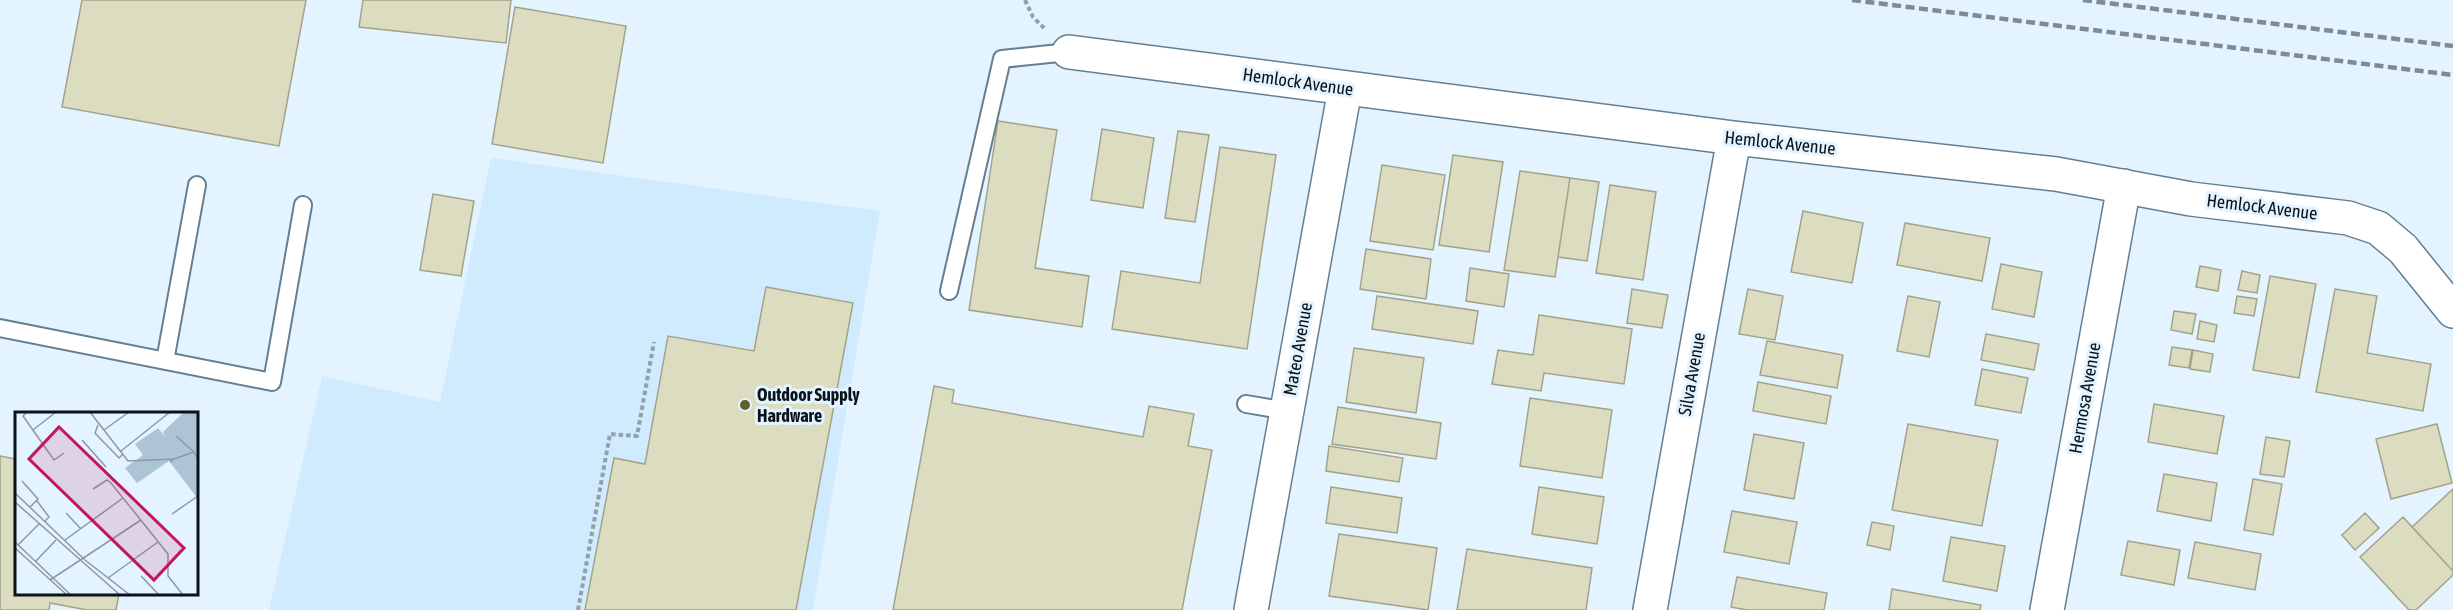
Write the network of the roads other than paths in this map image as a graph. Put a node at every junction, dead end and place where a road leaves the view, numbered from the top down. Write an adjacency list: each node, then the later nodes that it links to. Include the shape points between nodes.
1 (1070, 52): 2 (street, Hemlock Avenue); 7 (lane, via 1002,58)
2 (1346, 89): 3 (street, Hemlock Avenue); 12 (street, Mateo Avenue)
3 (1734, 138): 5 (street, Hemlock Avenue, via 2056,174); 14 (street, Silva Avenue)
4 (197, 185): 10 (lane)
5 (2124, 186): 8 (street, Hemlock Avenue, via 2191,199 2348,218 2378,228 2403,249); 15 (street, Hermosa Avenue)
6 (303, 205): 10 (lane, via 272,382)
7 (949, 291)
8 (2453, 311)
9 (0, 328): 10 (lane)
10 (165, 361)
11 (1246, 404): 12 (lane)
12 (1287, 411): 13 (street, Mateo Avenue)
13 (1251, 610)
14 (1650, 610)
15 (2047, 610)

